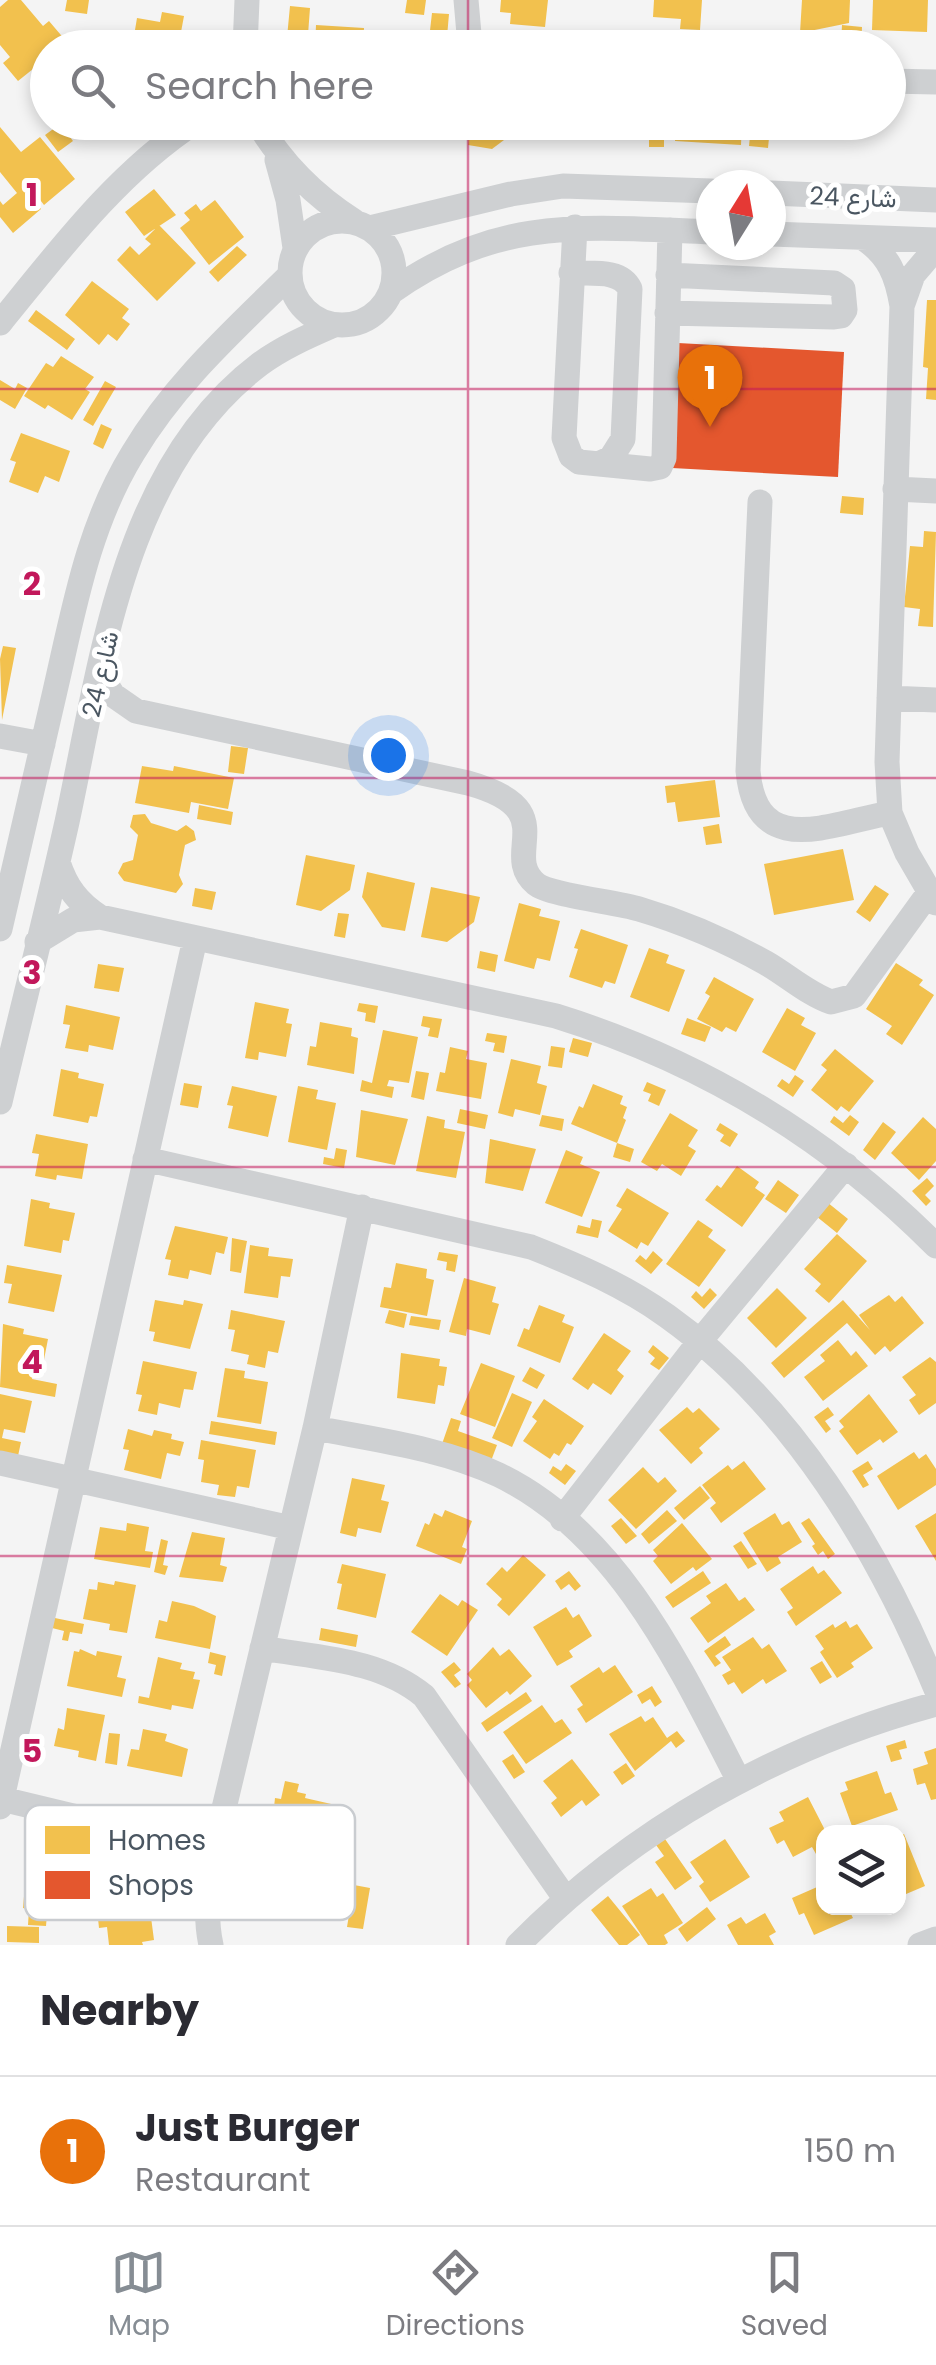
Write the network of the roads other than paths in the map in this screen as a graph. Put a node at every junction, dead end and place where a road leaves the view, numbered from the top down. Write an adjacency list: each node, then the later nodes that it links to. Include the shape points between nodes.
1 (247, 0): 3 (street)
2 (466, 0): 4 (street)
3 (246, 30)
4 (469, 30)
5 (906, 81): 6 (street)
6 (936, 82)
7 (171, 140): 27 (street, via 120,184)
8 (268, 140): 9 (street)
9 (274, 151): 13 (street, via 304,184); 20 (street)
10 (696, 190): 13 (street, via 563,186)
11 (786, 194): 12 (street, شارع 24)
12 (936, 200)
13 (362, 225): 20 (street, via 320,224); 24 (street, via 390,250)
14 (574, 227): 15 (street); 21 (street); 24 (street, via 466,250)
15 (670, 230): 16 (street); 22 (street)
16 (696, 231)
17 (786, 235): 18 (street, شارع 24)
18 (864, 238): 19 (street, شارع 24); 25 (street, via 888,259)
19 (936, 244): 25 (street, via 912,276)
20 (295, 248): 23 (street)
21 (571, 273): 29 (street, via 619,276 628,283); 30 (street, via 564,438 572,456)
22 (668, 275): 26 (street); 26 (street, via 834,283 844,292 844,310 834,318)
23 (289, 276): 28 (street, via 298,303); 39 (street, شارع 24, via 169,400 116,483 81,576)
24 (391, 292): 28 (street, via 368,318)
25 (902, 306): 32 (street)
26 (667, 313): 31 (street, via 664,458)
27 (0, 323)
28 (334, 325): 35 (street, شارع 24, via 263,362 195,431 132,552)
29 (623, 439): 30 (street); 31 (street)
30 (598, 464): 31 (street)
31 (650, 469)
32 (895, 489): 33 (street); 36 (street)
33 (936, 491)
34 (760, 502): 40 (street, via 752,799 764,819 787,830)
35 (99, 673): 41 (street, شارع 24); 42 (street, via 113,695 136,710 506,797 524,817 523,859 537,886 675,921 832,1002 854,996)
36 (889, 698): 37 (street); 40 (street)
37 (936, 700)
38 (0, 736): 39 (street)
39 (43, 744): 44 (street, شارع 24)
40 (890, 813): 42 (street)
41 (58, 862): 43 (street, via 68,888); 46 (street, شارع 24)
42 (932, 898)
43 (100, 917): 45 (street); 46 (street, via 60,926)
44 (0, 929)
45 (195, 939): 48 (street); 49 (street, via 604,1031 712,1079)
46 (37, 942): 47 (street, شارع 24)
47 (0, 1102)
48 (146, 1159): 50 (street); 55 (street)
49 (846, 1165): 51 (street); 52 (street)
50 (362, 1207): 52 (street, via 513,1242 584,1268); 53 (street)
51 (936, 1246)
52 (700, 1341): 56 (street); 59 (street, via 763,1401 830,1492 915,1638)
53 (315, 1428): 56 (street, via 452,1458 500,1476); 57 (street)
54 (0, 1464): 55 (street)
55 (73, 1480): 57 (street); 62 (street)
56 (562, 1519): 61 (street, via 618,1574 648,1617)
57 (291, 1528): 58 (street)
58 (262, 1648): 63 (street); 64 (street, via 385,1671 406,1681 424,1696)
59 (936, 1689)
60 (936, 1704): 61 (street, via 826,1740)
61 (739, 1781): 64 (street)
62 (1, 1803)
63 (225, 1805)
64 (564, 1898): 68 (street)
65 (207, 1920): 67 (street)
66 (936, 1939): 69 (street)
67 (211, 1945)
68 (518, 1945)
69 (920, 1945)

